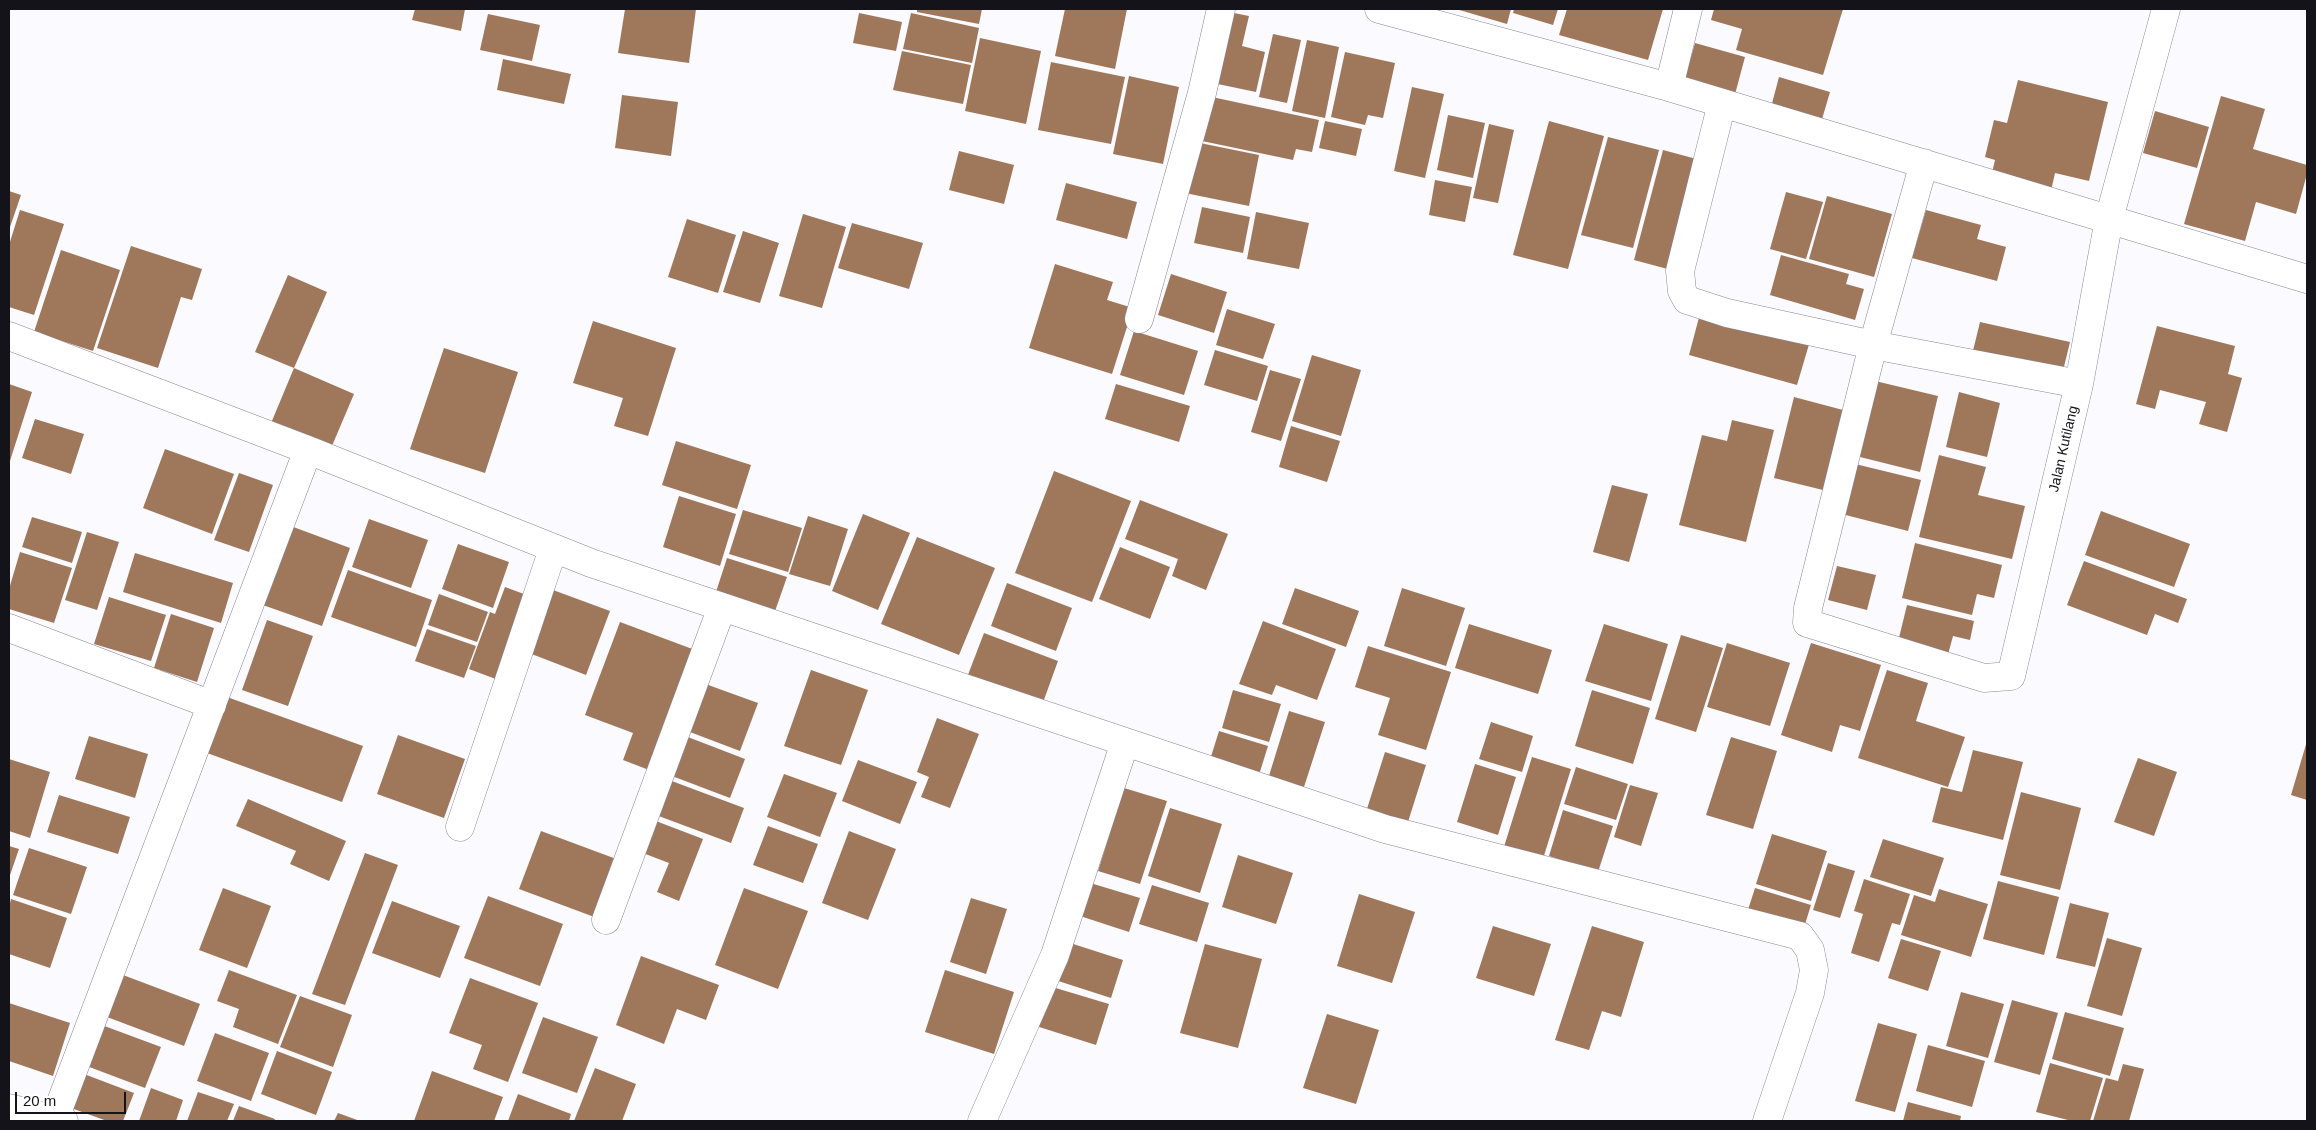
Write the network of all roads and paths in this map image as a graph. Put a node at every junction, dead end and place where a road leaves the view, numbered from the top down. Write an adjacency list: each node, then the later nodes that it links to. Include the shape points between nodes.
1 (1221, 9): 10 (street, via 1202,93)
2 (1379, 9): 5 (street)
3 (1688, 9): 5 (street)
4 (2166, 9): 8 (street, Jalan Kutilang)
5 (1669, 87): 6 (street)
6 (1722, 103): 7 (street); 12 (street, via 1680,271 1682,290 1687,300 1727,313)
7 (1924, 163): 8 (street); 12 (street)
8 (2109, 219): 9 (street); 13 (street, Jalan Kutilang)
9 (2307, 279)
10 (1139, 319)
11 (9, 336): 14 (street)
12 (1873, 345): 13 (street); 13 (street, Jalan Kutilang, via 1807,623 1984,678 2011,676)
13 (2079, 384)
14 (308, 450): 15 (street); 18 (street)
15 (553, 550): 16 (street); 20 (street)
16 (722, 607): 19 (street); 21 (street)
17 (9, 628): 18 (street)
18 (212, 705): 23 (street)
19 (1125, 742): 24 (street, via 1055,955); 25 (street, via 1385,829 1800,936 1810,950 1814,970 1812,986)
20 (460, 827)
21 (606, 920)
22 (9, 1108): 23 (street)
23 (59, 1120)
24 (982, 1121)
25 (1767, 1121)

